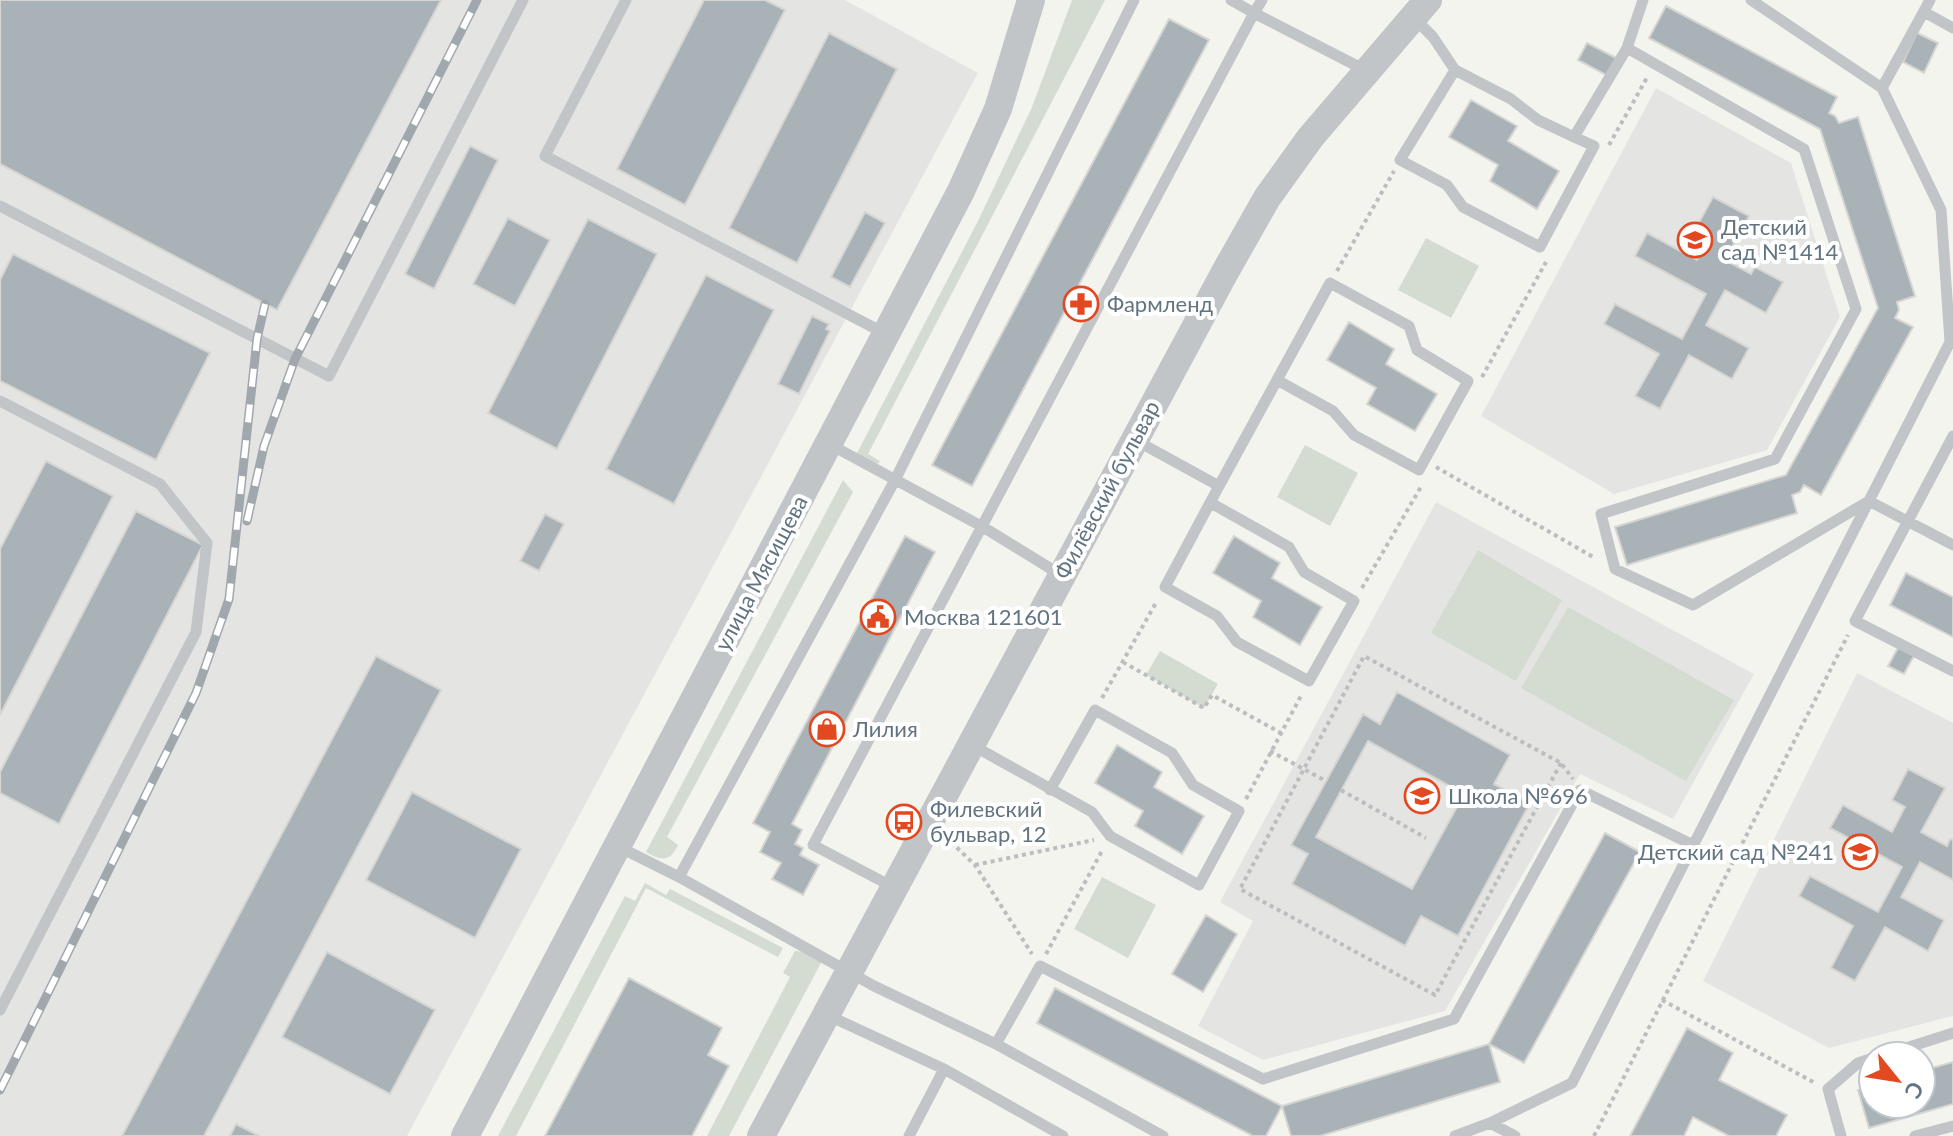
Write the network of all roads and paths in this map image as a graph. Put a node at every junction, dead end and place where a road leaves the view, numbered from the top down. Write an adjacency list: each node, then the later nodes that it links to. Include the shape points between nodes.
1 (523, 0): 22 (lane, via 329,376)
2 (626, 0): 25 (lane, via 545,156)
3 (1031, 0): 25 (street, улица Мясищева, via 998,109)
4 (1134, 0): 35 (lane)
5 (1231, 0): 12 (lane)
6 (1262, 0): 12 (lane)
7 (1643, 0): 14 (lane)
8 (1751, 0): 18 (lane)
9 (1930, 0): 11 (lane)
10 (1421, 9): 16 (lane); 17 (street, Филёвский бульвар)
11 (1924, 12): 13 (lane); 18 (lane)
12 (1254, 13): 17 (lane); 40 (lane)
13 (1953, 28)
14 (1627, 48): 15 (lane); 19 (lane)
15 (1654, 64): 20 (path); 42 (lane, via 1804,149 1856,309 1775,459 1601,514)
16 (1455, 70): 19 (lane); 21 (lane)
17 (1367, 71): 31 (street, Филёвский бульвар, via 1267,198)
18 (1882, 88): 26 (lane, via 1941,210)
19 (1574, 137): 21 (lane, via 1594,146 1540,247 1463,207 1447,185)
20 (1608, 147)
21 (1400, 160): 24 (path)
22 (0, 206)
23 (1548, 258): 28 (path)
24 (1330, 283): 27 (lane); 27 (lane, via 1409,326 1417,350 1468,381 1419,470 1354,435 1333,411)
25 (887, 334): 32 (street, улица Мясищева)
26 (1952, 343): 37 (lane)
27 (1277, 380): 36 (lane)
28 (1479, 383)
29 (0, 401): 72 (lane, via 160,484 207,543 196,632)
30 (1953, 436): 39 (lane)
31 (1135, 441): 36 (lane); 43 (street, Филёвский бульвар)
32 (829, 444): 35 (lane); 65 (street, улица Мясищева)
33 (1433, 466): 42 (path)
34 (1425, 479): 45 (path)
35 (895, 480): 40 (lane); 67 (lane)
36 (1219, 486): 38 (lane)
37 (1869, 501): 39 (lane); 42 (lane, via 1693,605); 64 (lane)
38 (1211, 503): 44 (lane); 45 (lane, via 1289,547 1304,572)
39 (1907, 519): 41 (lane); 46 (lane)
40 (983, 527): 43 (lane); 68 (lane, via 813,845)
41 (1953, 545)
42 (1615, 569)
43 (1062, 575): 52 (street, Филёвский бульвар)
44 (1165, 587): 47 (path); 49 (lane, via 1217,616 1237,642)
45 (1354, 601): 49 (lane)
46 (1855, 621): 48 (lane); 71 (path)
47 (1123, 662): 50 (path); 51 (path, via 1204,708 1212,695)
48 (1953, 671)
49 (1309, 681): 51 (path)
50 (1095, 710): 57 (lane); 60 (lane, via 1172,753 1193,785)
51 (1281, 733): 53 (path)
52 (970, 744): 57 (lane); 68 (street, Филёвский бульвар)
53 (1270, 751): 55 (path); 60 (path)
54 (1561, 763): 55 (path, via 1364,656); 55 (path, via 1435,995 1240,889); 59 (path)
55 (1304, 769): 56 (path)
56 (1326, 781)
57 (1050, 790): 61 (lane, via 1092,812)
58 (1341, 790): 62 (path)
59 (1580, 790): 64 (lane); 69 (lane, via 1454,1019 1263,1079)
60 (1239, 811): 61 (lane, via 1199,885)
61 (1110, 836): 66 (path); 69 (path)
62 (1426, 838)
63 (951, 842): 66 (path)
64 (1693, 845): 80 (lane, via 1572,1083)
65 (617, 846): 67 (lane); 82 (street, улица Мясищева)
66 (975, 865): 69 (path)
67 (679, 877): 70 (lane)
68 (893, 888): 70 (street, Филёвский бульвар)
69 (1040, 966): 76 (lane)
70 (847, 972): 73 (street, Филёвский бульвар); 76 (lane)
71 (1662, 1000): 79 (path); 89 (path)
72 (0, 1010)
73 (825, 1014): 78 (lane); 83 (street, Филёвский бульвар)
74 (1953, 1033): 75 (lane)
75 (1931, 1040)
76 (996, 1044): 86 (lane)
77 (1857, 1064): 79 (lane)
78 (944, 1069): 84 (lane); 85 (lane)
79 (1828, 1089): 90 (lane)
80 (1490, 1123): 87 (lane); 88 (lane)
81 (1953, 1126): 91 (lane)
82 (465, 1136)
83 (761, 1136)
84 (909, 1136)
85 (1063, 1136)
86 (1163, 1136)
87 (1455, 1136)
88 (1515, 1136)
89 (1594, 1136)
90 (1841, 1136)
91 (1915, 1136)

